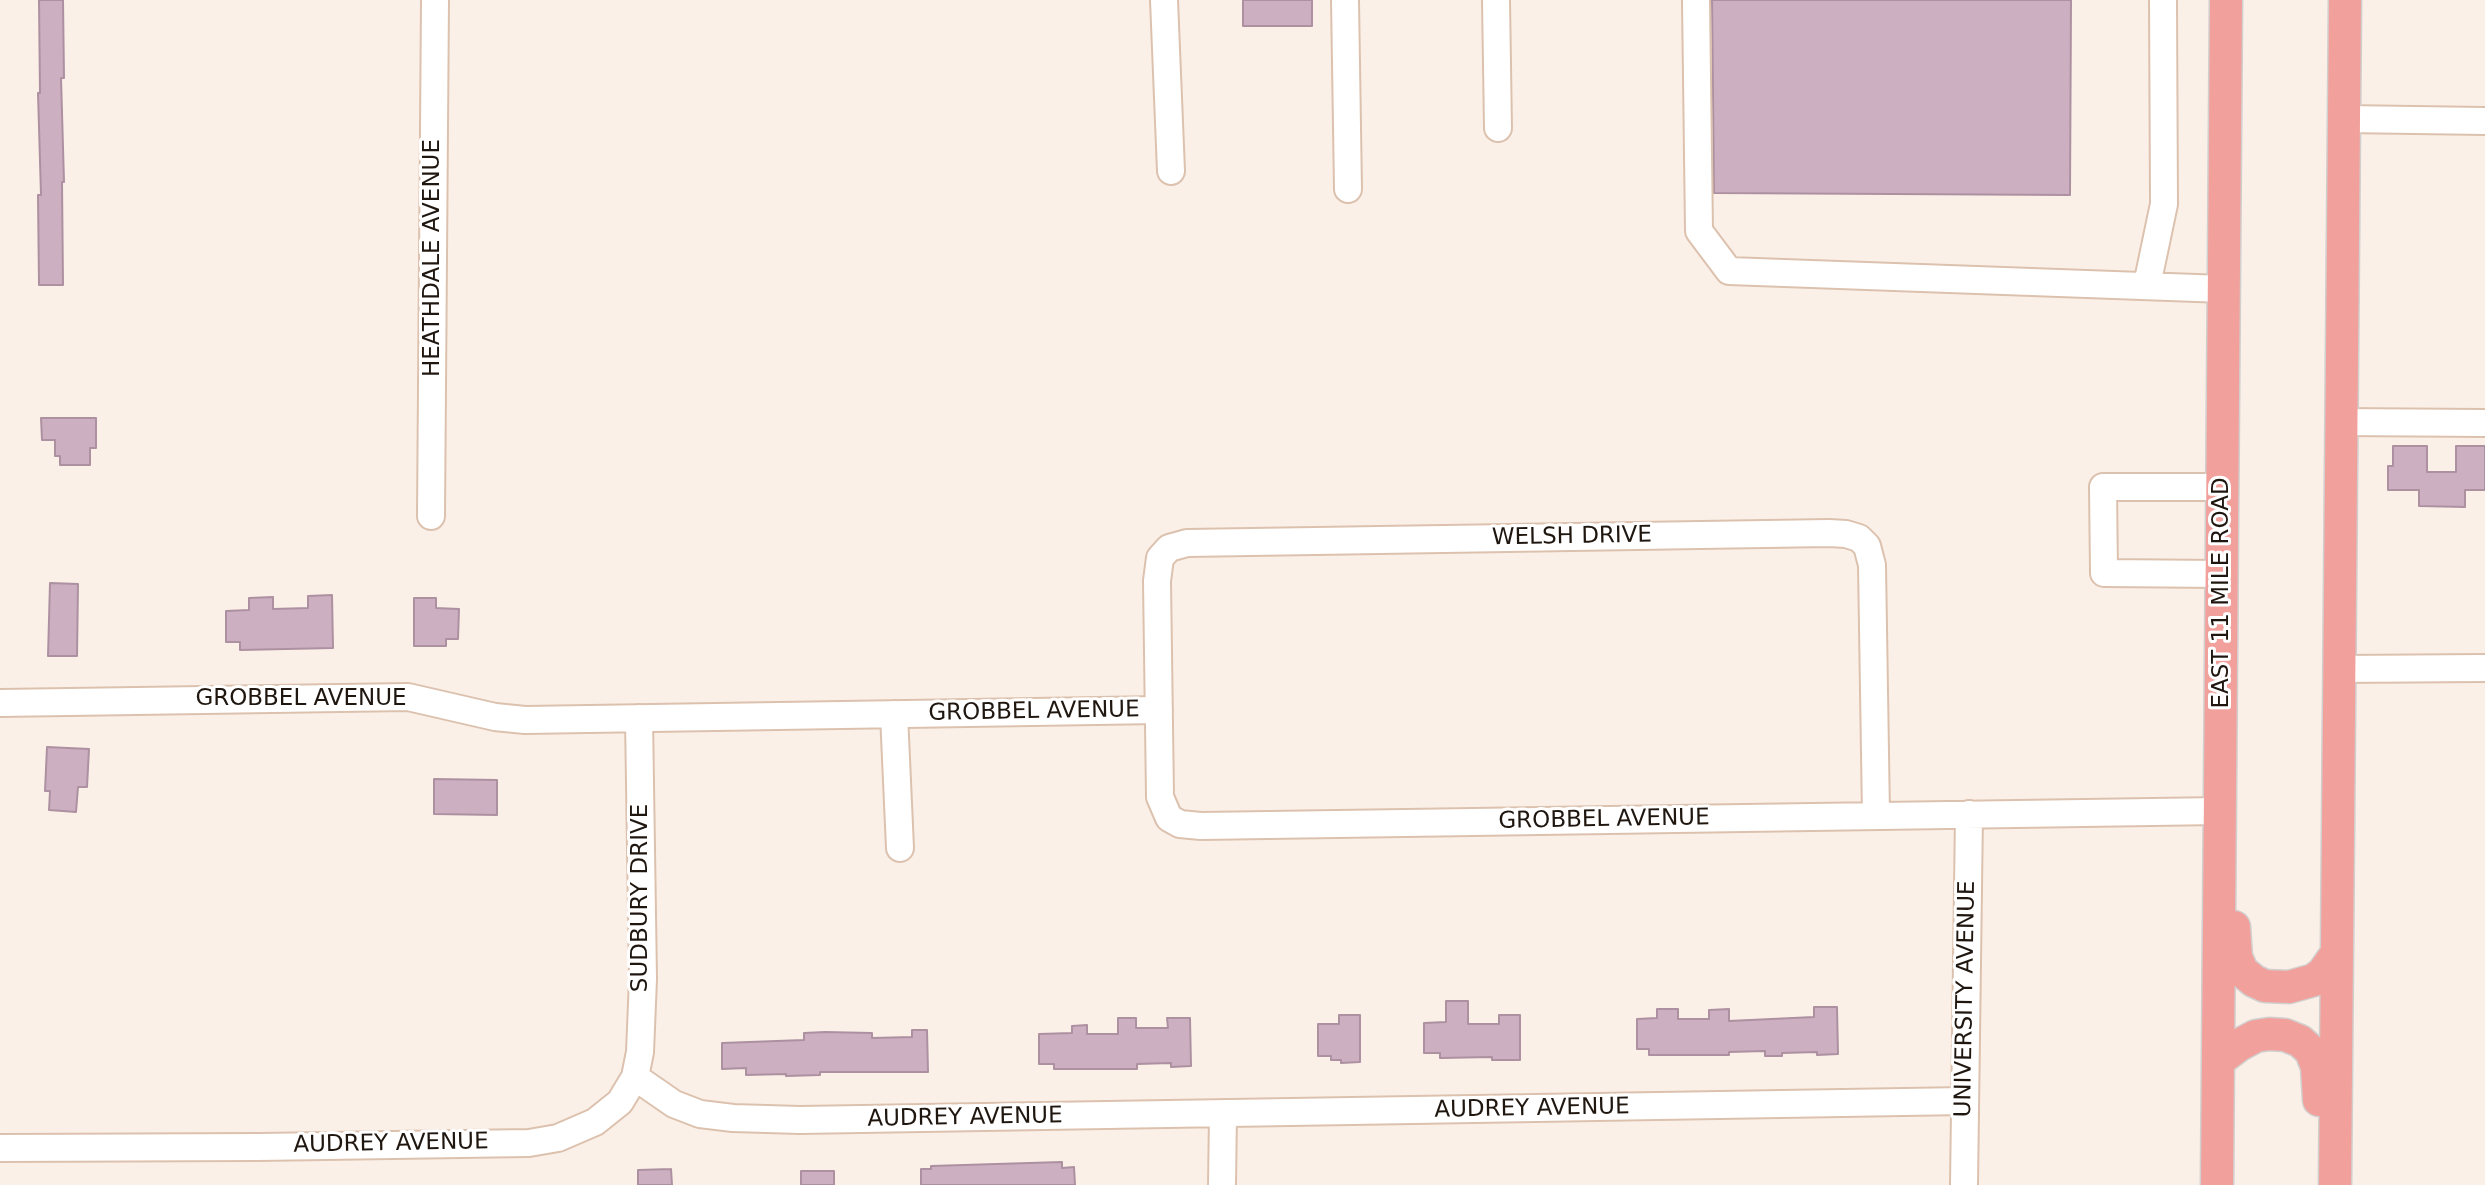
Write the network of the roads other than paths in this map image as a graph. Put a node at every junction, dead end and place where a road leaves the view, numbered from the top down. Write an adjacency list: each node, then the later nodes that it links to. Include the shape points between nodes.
1 (435, 0): 19 (street, HEATHDALE AVENUE)
2 (1164, 0): 12 (street)
3 (1345, 0): 13 (street)
4 (1496, 0): 11 (street)
5 (1696, 0): 14 (street, via 1699,231 1729,271)
6 (2163, 0): 14 (street, via 2164,204)
7 (2226, 0): 15 (main road, EAST 11 MILE ROAD)
8 (2345, 0): 9 (main road)
9 (2344, 119): 10 (street); 16 (main road)
10 (2485, 121)
11 (1498, 128)
12 (1171, 171)
13 (1348, 189)
14 (2147, 285): 15 (street)
15 (2224, 289): 18 (main road, EAST 11 MILE ROAD)
16 (2340, 422): 17 (street); 22 (main road)
17 (2485, 423)
18 (2222, 487): 20 (main road, EAST 11 MILE ROAD); 20 (street, via 2103,487 2104,573)
19 (432, 516)
20 (2222, 574): 27 (main road, EAST 11 MILE ROAD)
21 (2485, 668): 22 (street)
22 (2339, 669): 32 (main road)
23 (0, 703): 26 (street, GROBBEL AVENUE, via 382,696 418,699 510,720)
24 (1159, 710): 25 (street, GROBBEL AVENUE); 30 (street, GROBBEL AVENUE, via 1162,803 1169,818 1187,826); 30 (street, WELSH DRIVE, via 1157,568 1164,552 1175,545 1846,534 1863,541 1872,565)
25 (894, 714): 26 (street, GROBBEL AVENUE); 31 (street)
26 (639, 718): 34 (street, SUDBURY DRIVE, via 643,979)
27 (2221, 739): 28 (main road, EAST 11 MILE ROAD); 32 (main road, via 2235,810 2234,934 2242,971 2265,986 2290,988 2314,980)
28 (2220, 811): 29 (street, GROBBEL AVENUE); 33 (main road, EAST 11 MILE ROAD)
29 (1969, 814): 30 (street, GROBBEL AVENUE); 35 (street, UNIVERSITY AVENUE)
30 (1875, 815)
31 (900, 848)
32 (2337, 953): 42 (main road)
33 (2218, 1061): 40 (main road, EAST 11 MILE ROAD); 41 (main road, via 2256,1036 2269,1034 2300,1041 2311,1051 2319,1091)
34 (635, 1077): 36 (street, AUDREY AVENUE, via 674,1104 700,1114 733,1118); 37 (street, AUDREY AVENUE, via 620,1102 595,1122 558,1138 528,1143)
35 (1965, 1101): 36 (street, AUDREY AVENUE); 39 (street, UNIVERSITY AVENUE)
36 (1223, 1114): 38 (street)
37 (0, 1148)
38 (1222, 1185)
39 (1965, 1185)
40 (2217, 1185)
41 (2319, 1185)
42 (2335, 1185)

